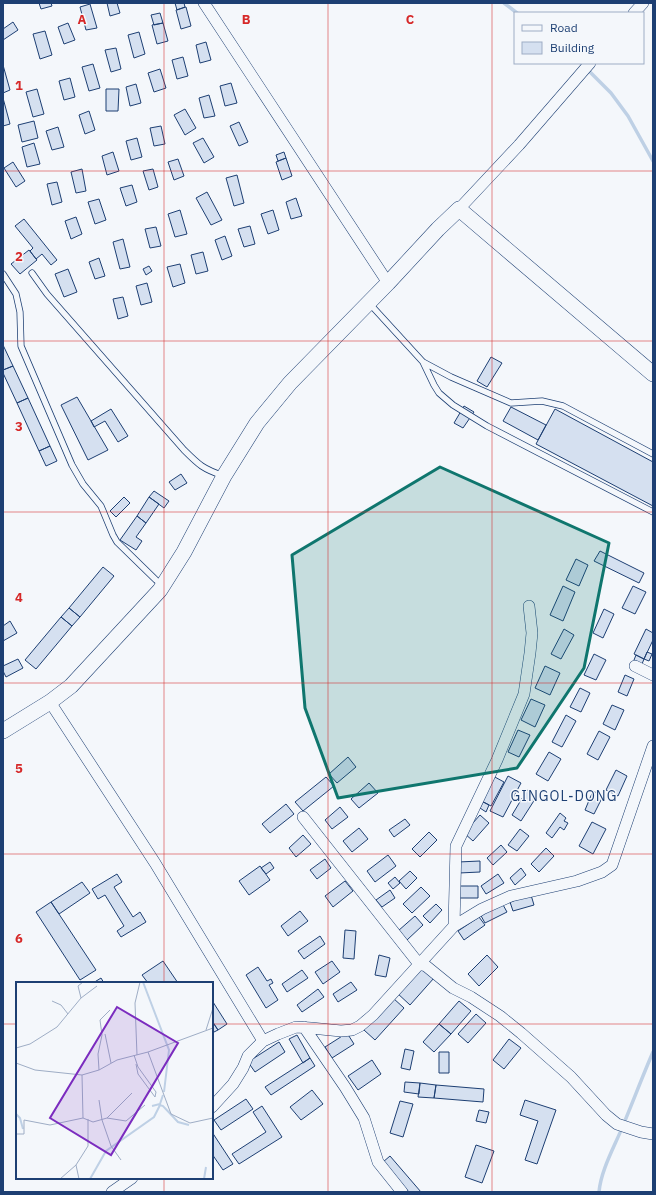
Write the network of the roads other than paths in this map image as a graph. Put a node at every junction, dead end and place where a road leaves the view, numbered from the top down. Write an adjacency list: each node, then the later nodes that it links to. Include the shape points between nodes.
1 (204, 3): 8 (street)
2 (643, 3): 3 (street)
3 (635, 12)
4 (589, 64): 5 (street)
5 (459, 209): 8 (main road); 11 (main road)
6 (32, 273): 13 (lane, via 47,294 197,464)
7 (3, 274): 15 (lane, via 16,294 20,312 21,346 72,465 101,506 117,542)
8 (388, 283): 9 (main road)
9 (369, 303): 10 (lane); 13 (main road, via 290,383 257,423)
10 (423, 362): 12 (lane, via 511,403 542,401 563,406); 14 (lane, via 439,393 457,408)
11 (653, 374)
12 (653, 454)
13 (224, 476): 15 (main road, via 184,552)
14 (653, 512)
15 (162, 586): 19 (main road, via 71,686)
16 (529, 606): 23 (street, via 532,633 524,694 497,760 456,846)
17 (635, 666): 18 (street)
18 (653, 675)
19 (50, 702): 20 (main road); 26 (street, via 155,864)
20 (3, 731)
21 (653, 746): 23 (street, via 612,865 602,872 577,881 511,896 482,909)
22 (303, 817): 24 (street)
23 (454, 926): 24 (street)
24 (419, 964): 25 (street, via 360,1026 341,1031); 28 (street, via 426,966 453,988 500,1016 571,1076 617,1124)
25 (304, 1028): 26 (street, via 296,1027); 31 (street, via 364,1118 378,1162)
26 (263, 1041): 27 (street, via 248,1056 233,1084)
27 (213, 1106)
28 (653, 1134)
29 (131, 1179): 30 (street)
30 (112, 1192)
31 (402, 1192)

